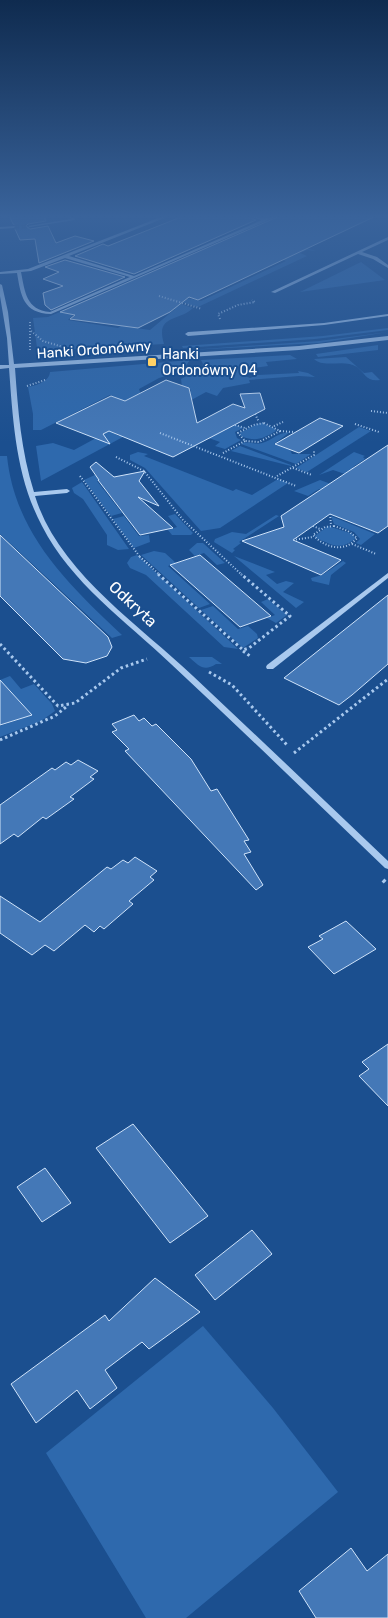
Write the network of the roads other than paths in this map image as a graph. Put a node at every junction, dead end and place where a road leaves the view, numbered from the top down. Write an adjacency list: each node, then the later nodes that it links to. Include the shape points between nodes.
1 (1, 291): 6 (street, Odkryta)
2 (22, 291): 3 (street, via 24,300 36,311 47,313)
3 (103, 291)
4 (276, 291): 5 (street)
5 (273, 292)
6 (3, 306): 10 (street, Odkryta, via 11,344)
7 (388, 316): 8 (street)
8 (188, 334)
9 (388, 338): 10 (street, Hanki Ordonówny, via 299,348)
10 (11, 366): 11 (street, Hanki Ordonówny); 13 (street, Odkryta, via 23,469)
11 (0, 367)
12 (67, 491): 13 (lane)
13 (30, 494): 16 (street, Odkryta, via 50,536 81,577 192,678)
14 (388, 575): 15 (street)
15 (270, 667)
16 (388, 866)

